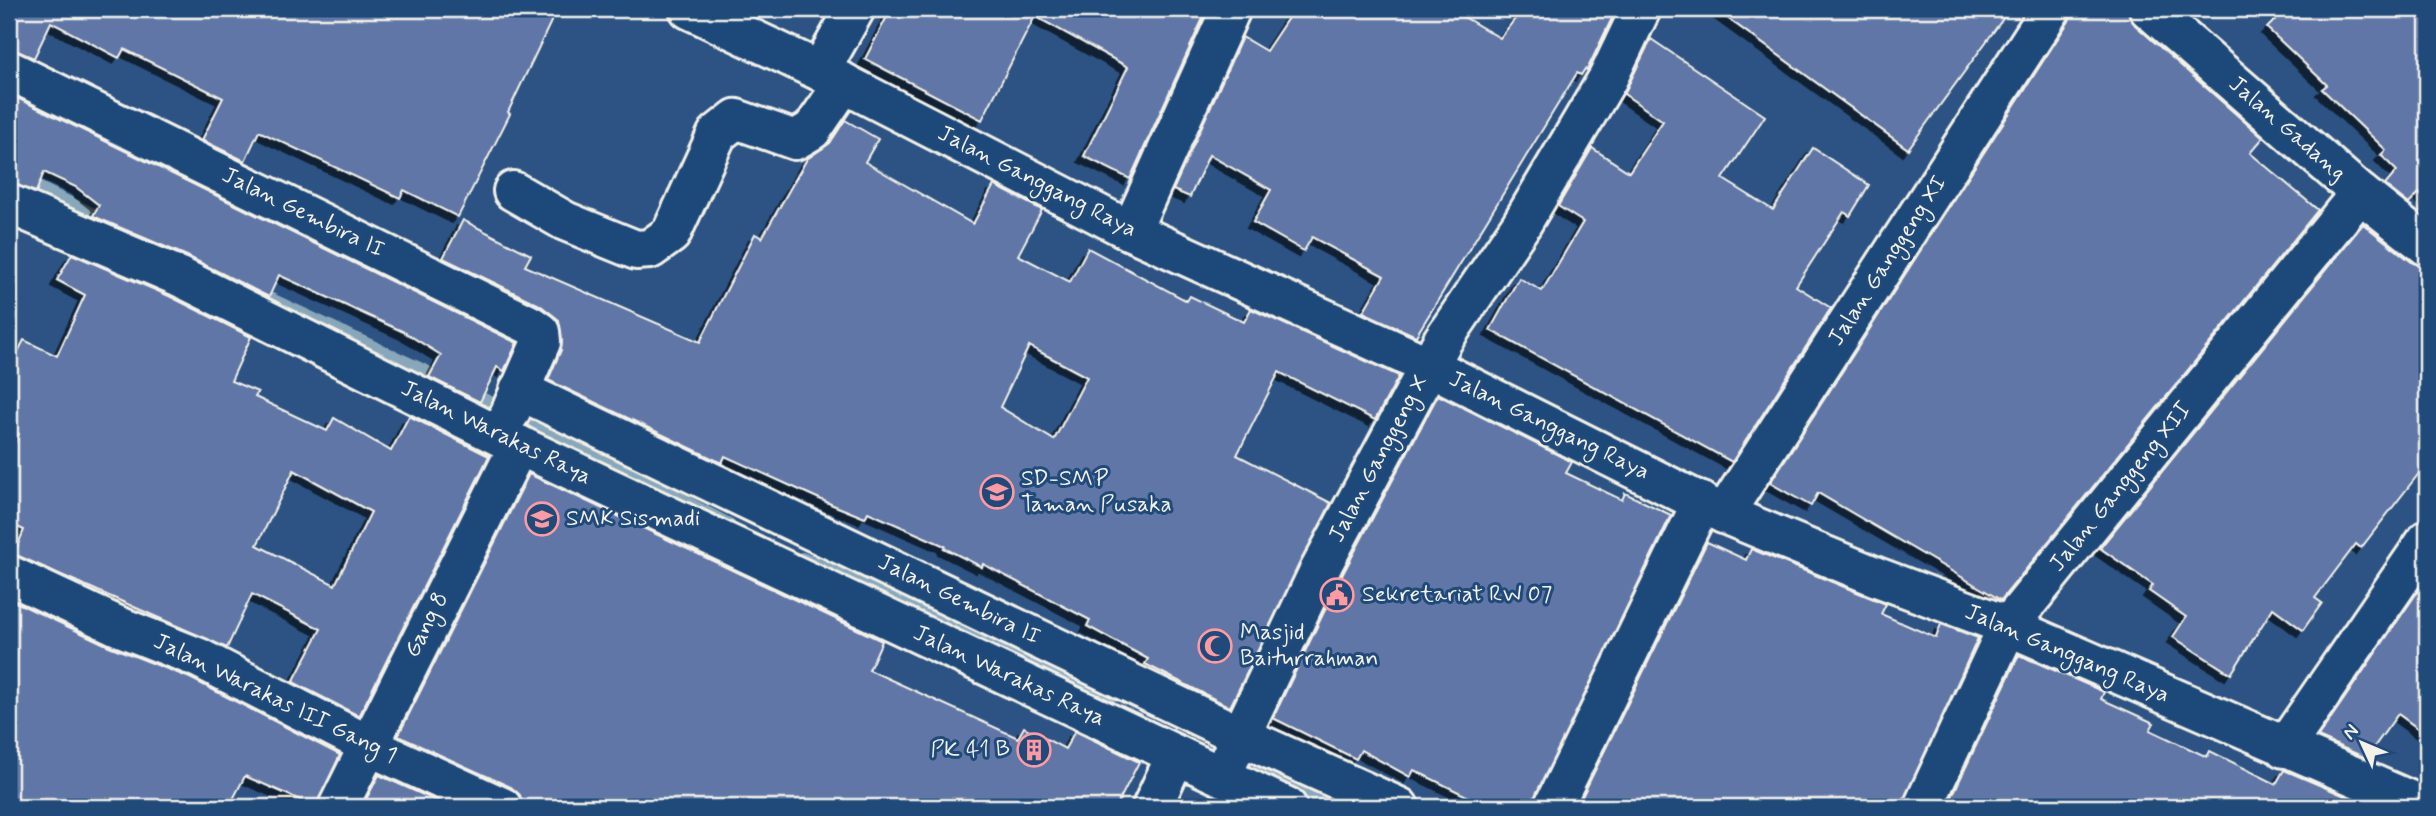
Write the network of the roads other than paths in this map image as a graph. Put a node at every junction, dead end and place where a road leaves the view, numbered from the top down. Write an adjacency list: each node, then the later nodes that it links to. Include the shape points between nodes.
1 (689, 9): 8 (street, Jalan Ganggang Raya)
2 (855, 9): 8 (street)
3 (1231, 9): 12 (street)
4 (1641, 9): 14 (street, Jalan Ganggeng X, via 1608,78 1554,169)
5 (2051, 9): 16 (street, Jalan Ganggeng XI)
6 (2149, 9): 10 (street, Jalan Gadang)
7 (9, 70): 15 (street, Jalan Gembira II, via 530,325 540,332 541,342)
8 (832, 77): 9 (street, via 812,130 795,140 736,119 717,134 671,234 650,249 636,250 565,221); 12 (street, Jalan Ganggang Raya)
9 (513, 191)
10 (2360, 193): 13 (street, Jalan Gadang); 20 (street, Jalan Ganggeng XII)
11 (9, 204): 15 (street, Jalan Warakas Raya)
12 (1131, 231): 14 (street, Jalan Ganggang Raya)
13 (2427, 246)
14 (1429, 366): 16 (street, Jalan Ganggang Raya); 24 (street, Jalan Ganggeng X, via 1318,573)
15 (511, 420): 19 (street, Jalan Warakas Raya); 19 (street, Jalan Gembira II); 21 (street, Gang 8)
16 (1713, 508): 20 (street, Jalan Ganggang Raya); 30 (street, Jalan Ganggeng XI)
17 (2427, 540): 22 (street)
18 (9, 575): 21 (street, Jalan Warakas III Gang 1, via 199,658)
19 (898, 596): 23 (street, Jalan Warakas Raya); 24 (street, Jalan Gembira II)
20 (2008, 626): 22 (street, Jalan Ganggang Raya); 31 (street, Jalan Ganggeng XII)
21 (367, 744): 25 (street, Gang 8); 26 (street, Jalan Warakas III Gang 1)
22 (2284, 748): 32 (street, Jalan Ganggang Raya)
23 (1176, 755): 24 (street, Jalan Warakas Raya); 27 (street)
24 (1232, 755): 28 (street, Jalan Warakas Raya); 29 (street, Jalan Gembira II)
25 (338, 807)
26 (502, 807)
27 (1152, 807)
28 (1287, 807)
29 (1399, 807)
30 (1553, 807)
31 (1923, 807)
32 (2425, 807)

